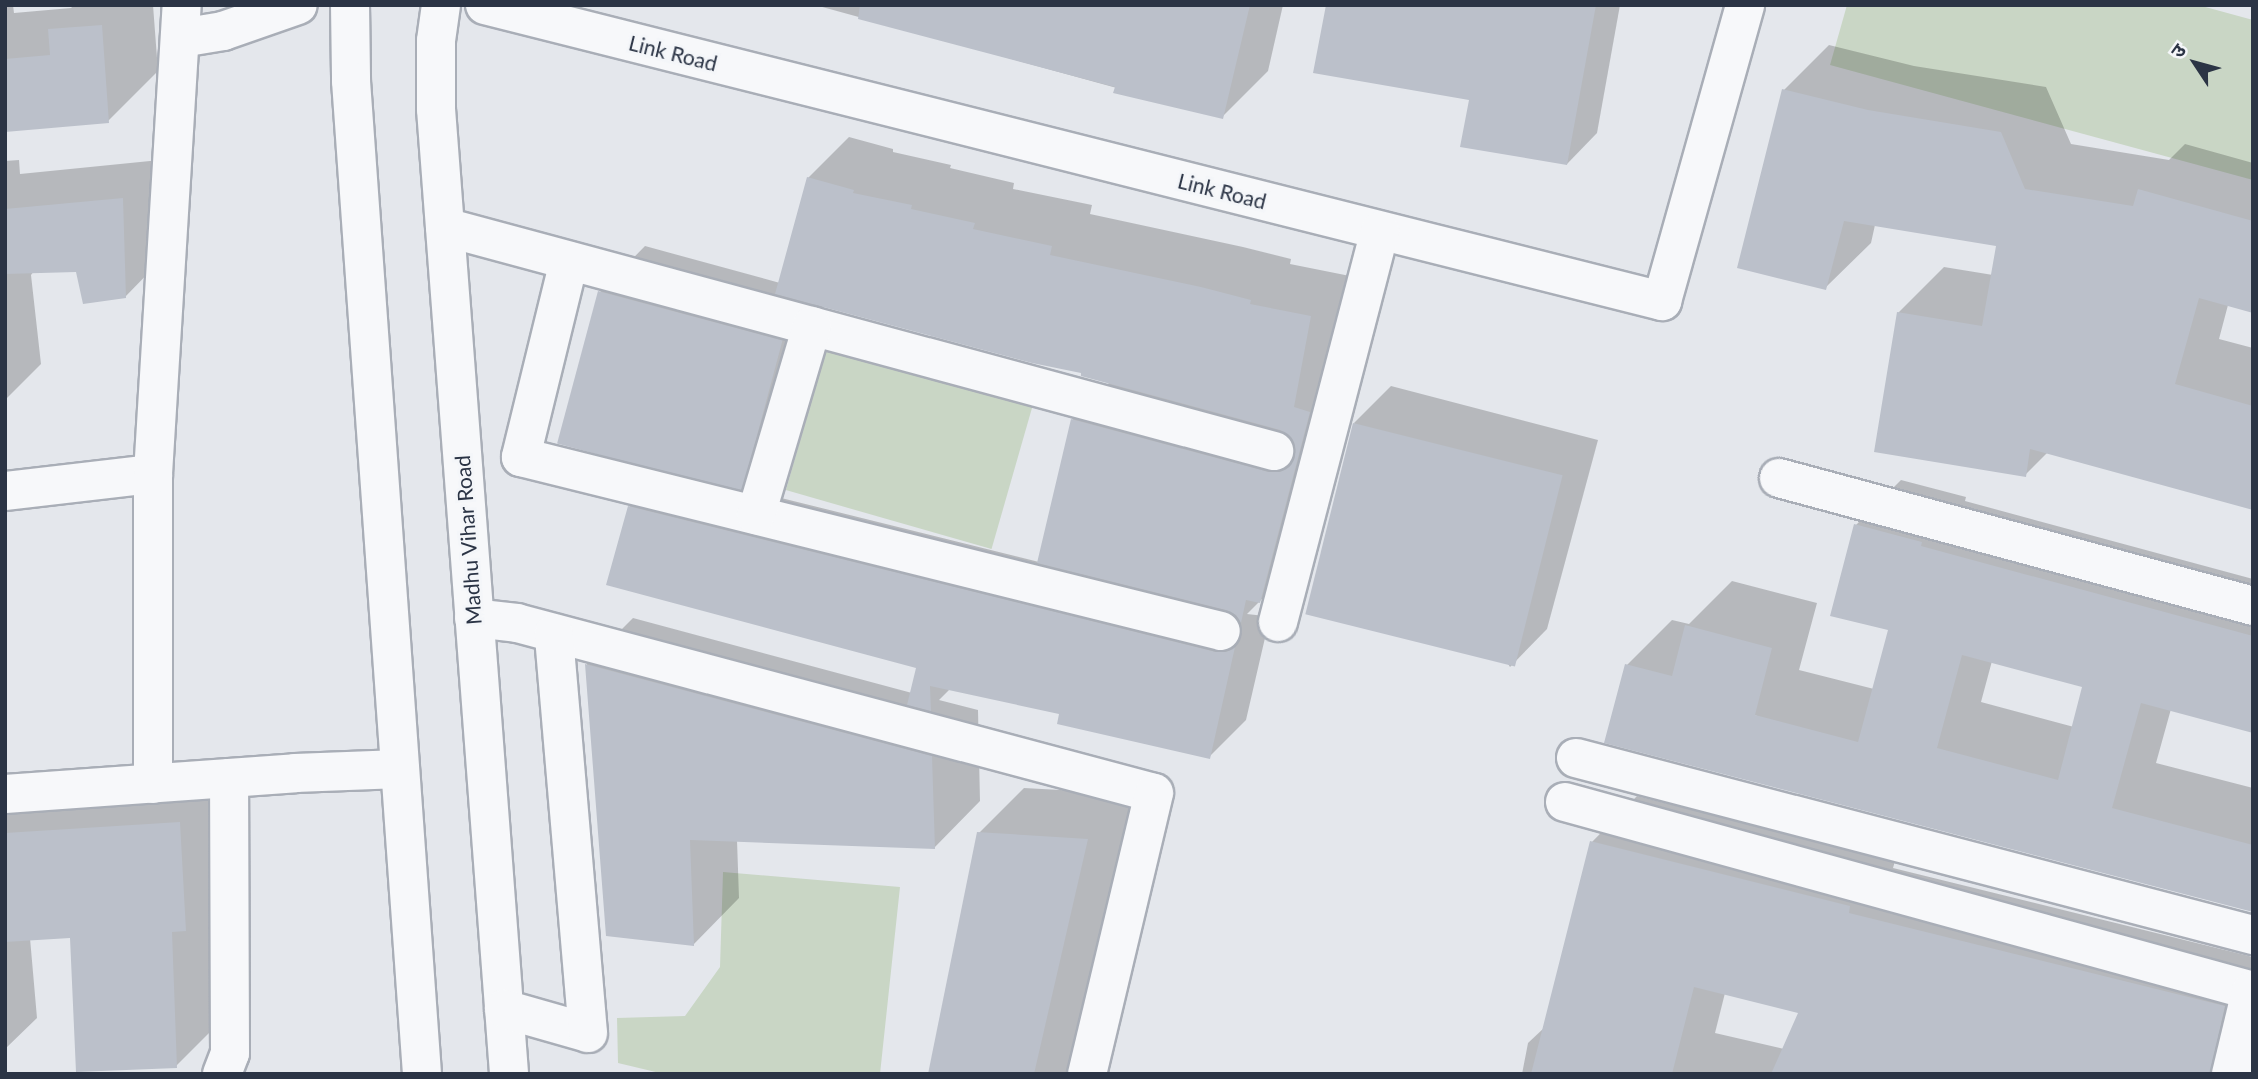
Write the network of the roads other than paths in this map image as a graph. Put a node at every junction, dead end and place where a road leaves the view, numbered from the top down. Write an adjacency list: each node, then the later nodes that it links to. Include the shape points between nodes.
1 (298, 5): 6 (street, via 223,31)
2 (351, 5): 22 (street, via 351,81)
3 (441, 5): 7 (street, Madhu Vihar Road, via 436,109)
4 (485, 5): 8 (street, Link Road)
5 (1745, 5): 8 (street, Link Road, via 1662,301)
6 (182, 13): 12 (street)
7 (445, 227): 9 (street); 17 (street, Madhu Vihar Road)
8 (1380, 230): 18 (street)
9 (569, 261): 10 (street); 15 (street, via 521,457)
10 (812, 326): 11 (street); 15 (street)
11 (1274, 451)
12 (153, 474): 14 (street); 24 (street)
13 (1779, 478): 16 (street)
14 (5, 491)
15 (755, 515): 19 (street)
16 (2253, 606)
17 (474, 618): 20 (street, via 517,623); 29 (street, Madhu Vihar Road)
18 (1278, 622)
19 (1221, 631)
20 (554, 634): 29 (street, via 588,1033); 33 (street, via 1154,793)
21 (1576, 758): 27 (street)
22 (400, 769): 23 (street); 31 (street)
23 (229, 778): 24 (street); 30 (street, via 230,1053)
24 (153, 784): 25 (street)
25 (5, 794)
26 (1564, 802): 28 (street)
27 (2253, 935)
28 (2252, 991): 34 (street)
29 (504, 1009): 32 (street, Madhu Vihar Road)
30 (222, 1074)
31 (422, 1074)
32 (509, 1074)
33 (1087, 1074)
34 (2231, 1074)

